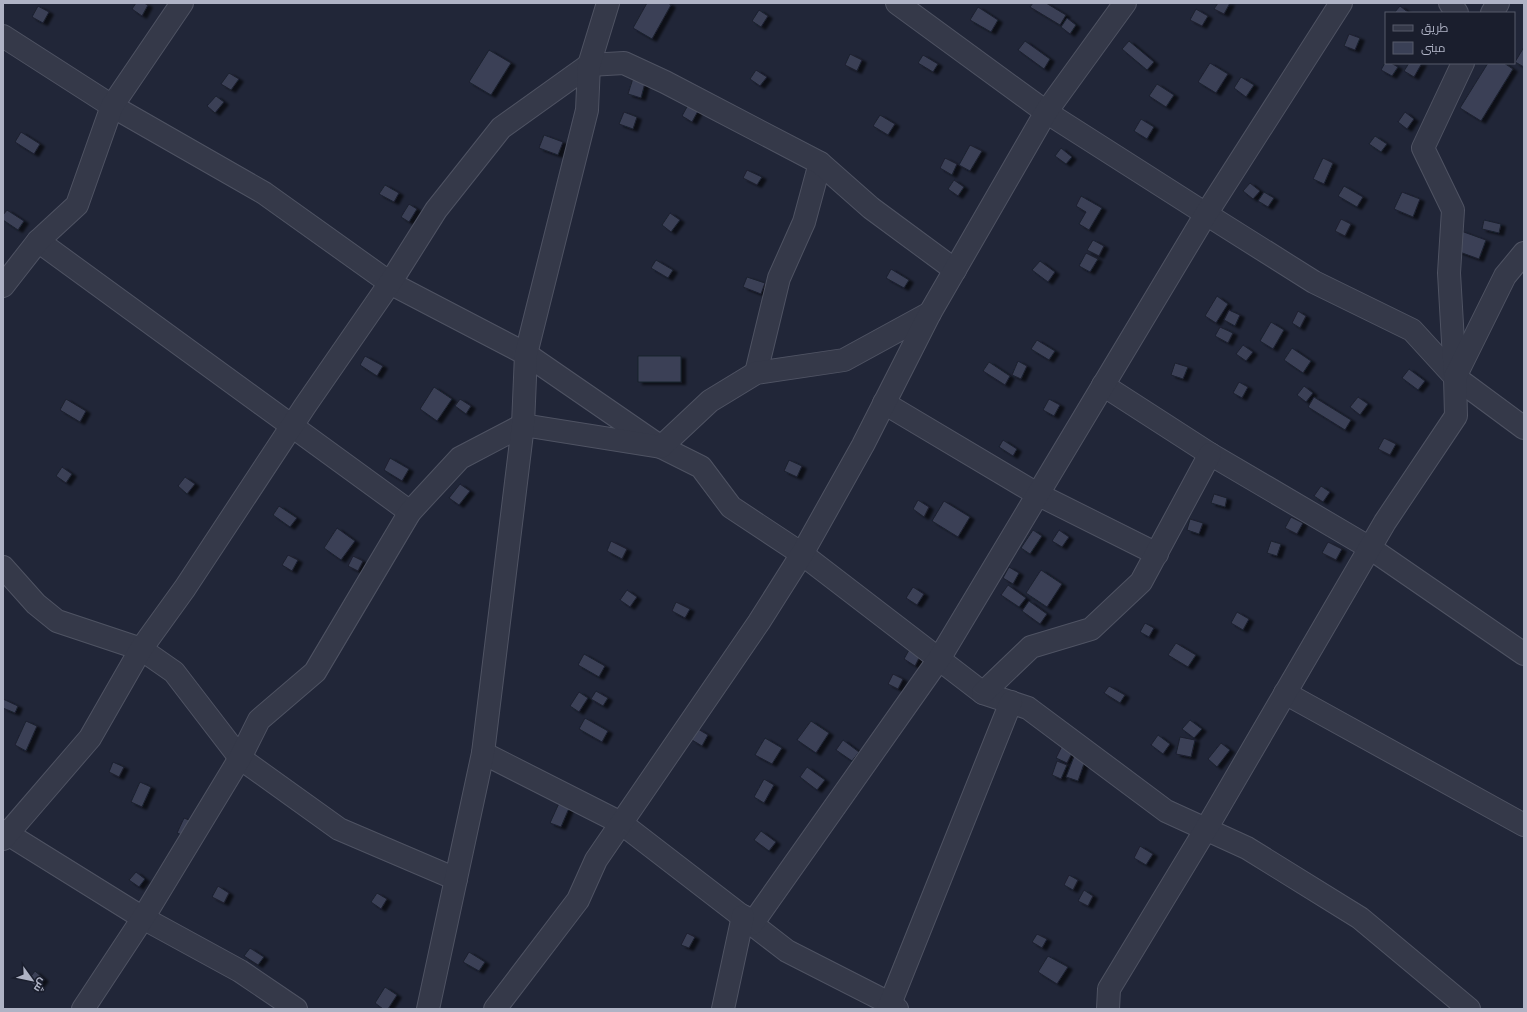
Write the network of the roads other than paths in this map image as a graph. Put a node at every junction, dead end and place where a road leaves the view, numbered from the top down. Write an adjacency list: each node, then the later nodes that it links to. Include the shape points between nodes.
1 (182, 3): 13 (street)
2 (608, 3): 12 (street)
3 (897, 3): 14 (street)
4 (1125, 3): 14 (street)
5 (1341, 3): 16 (street)
6 (1450, 3): 8 (street)
7 (1498, 3): 9 (street)
8 (1456, 12)
9 (1493, 12)
10 (3, 36): 13 (street)
11 (1463, 64): 25 (street, via 1423,148 1453,210 1449,273)
12 (589, 65): 15 (street, via 624,63); 20 (street, via 501,128 436,210); 23 (street, via 587,110)
13 (112, 106): 17 (street, via 78,205); 20 (street, via 264,193)
14 (1046, 112): 16 (street); 19 (street)
15 (820, 164): 19 (street, via 871,208); 24 (street, via 804,222 779,278)
16 (1206, 214): 25 (street, via 1314,282 1412,330); 26 (street)
17 (38, 241): 21 (street); 29 (street)
18 (1524, 253): 25 (street, via 1505,276)
19 (955, 270): 22 (street)
20 (390, 283): 23 (street); 29 (street)
21 (3, 286)
22 (930, 313): 24 (street, via 844,360); 27 (street)
23 (526, 354): 28 (street); 31 (street)
24 (756, 373): 31 (street, via 710,401)
25 (1455, 377): 30 (street); 35 (street, via 1456,416)
26 (1103, 385): 32 (street); 33 (street)
27 (884, 403): 33 (street); 36 (street)
28 (523, 425): 31 (street); 34 (street, via 460,458); 45 (street)
29 (292, 426): 34 (street); 39 (street, via 185,588)
30 (1524, 428)
31 (661, 447): 36 (street, via 701,467 731,507)
32 (1210, 454): 35 (street); 37 (street)
33 (1037, 494): 37 (street); 41 (street)
34 (410, 512): 46 (street, via 315,672 259,720)
35 (1370, 548): 40 (street); 42 (street)
36 (802, 554): 41 (street); 47 (street, via 759,622)
37 (1156, 554): 43 (street, via 1141,582 1091,629 1031,647)
38 (3, 567): 39 (street, via 36,604 57,621)
39 (141, 649): 46 (street, via 174,672); 50 (street, via 90,738)
40 (1524, 654)
41 (939, 659): 43 (street); 53 (street)
42 (1286, 692): 48 (street); 49 (street)
43 (983, 693): 44 (street)
44 (1011, 702): 49 (street, via 1028,708 1166,811); 54 (street)
45 (483, 753): 47 (street); 51 (street)
46 (240, 758): 51 (street, via 339,829); 52 (street)
47 (621, 823): 53 (street); 58 (street, via 596,860 578,900)
48 (1524, 826)
49 (1206, 829): 60 (street, via 1109,989); 61 (street, via 1247,848 1360,918)
50 (5, 835): 52 (street)
51 (456, 880): 57 (street)
52 (143, 918): 55 (street); 56 (street, via 240,971)
53 (747, 920): 54 (street, via 787,951); 59 (street)
54 (892, 1007)
55 (83, 1009)
56 (296, 1009)
57 (428, 1009)
58 (495, 1009)
59 (723, 1009)
60 (1108, 1009)
61 (1469, 1009)

